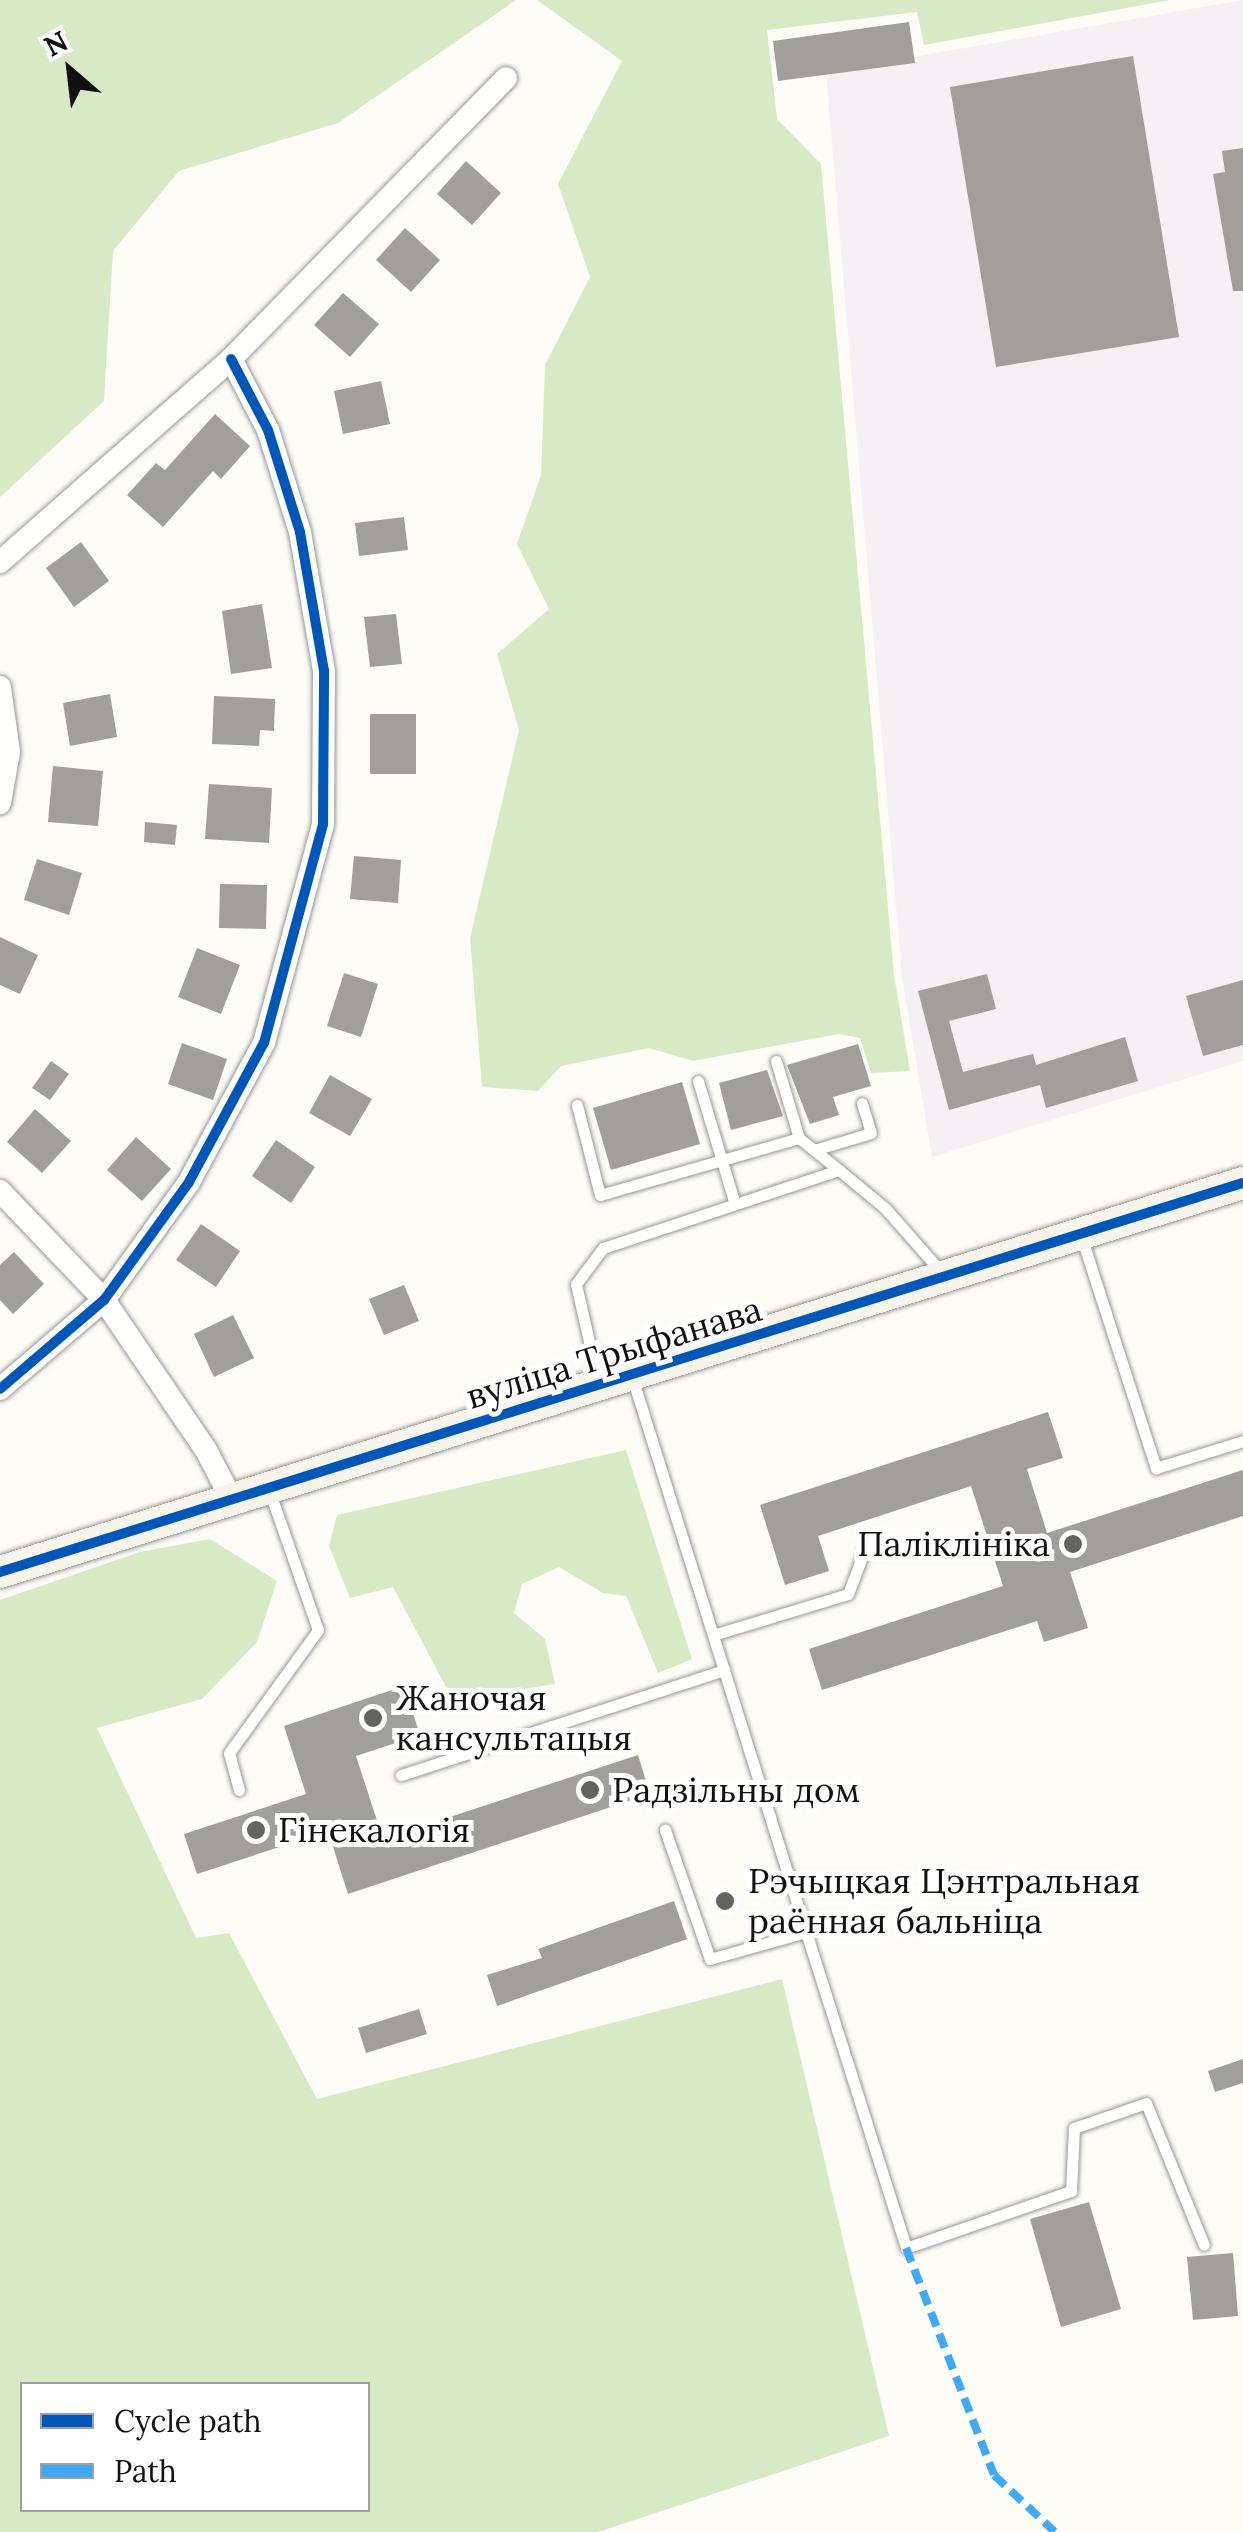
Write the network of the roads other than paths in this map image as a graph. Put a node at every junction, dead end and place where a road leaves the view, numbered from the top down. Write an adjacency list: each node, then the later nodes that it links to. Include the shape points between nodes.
1 (506, 78): 2 (street)
2 (231, 359): 3 (street); 19 (street, via 268,430 300,532 324,671 323,824 264,1043 189,1182)
3 (0, 562)
4 (0, 686): 5 (street, via 9,752)
5 (0, 803)
6 (776, 1062): 10 (lane)
7 (698, 1081): 12 (lane)
8 (862, 1103): 11 (lane, via 871,1132)
9 (577, 1105): 12 (lane, via 600,1195)
10 (799, 1138): 11 (lane); 12 (lane)
11 (814, 1150): 13 (lane)
12 (722, 1160): 16 (lane)
13 (839, 1170): 16 (lane); 18 (lane, via 885,1208)
14 (1243, 1183): 17 (street, вуліца Трыфанава)
15 (0, 1190): 19 (street)
16 (735, 1204): 21 (lane, via 603,1248 576,1284 578,1318)
17 (1080, 1233): 18 (street, вуліца Трыфанава); 23 (lane, via 1156,1468)
18 (946, 1277): 20 (street, вуліца Трыфанава)
19 (104, 1300): 22 (street); 25 (street, via 206,1450)
20 (632, 1377): 21 (street, вуліца Трыфанава); 28 (lane)
21 (600, 1387): 24 (street, вуліца Трыфанава)
22 (0, 1389)
23 (1243, 1441)
24 (269, 1489): 25 (street, вуліца Трыфанава); 31 (lane, via 318,1630 229,1753)
25 (232, 1500): 27 (street, вуліца Трыфанава)
26 (869, 1538): 28 (lane, via 848,1594)
27 (0, 1572)
28 (713, 1635): 29 (lane)
29 (724, 1670): 30 (lane); 33 (lane)
30 (400, 1774)
31 (239, 1790)
32 (665, 1830): 33 (lane, via 710,1959)
33 (806, 1932): 34 (lane, via 906,2248 1071,2190 1074,2128 1146,2103)
34 (1204, 2245)

